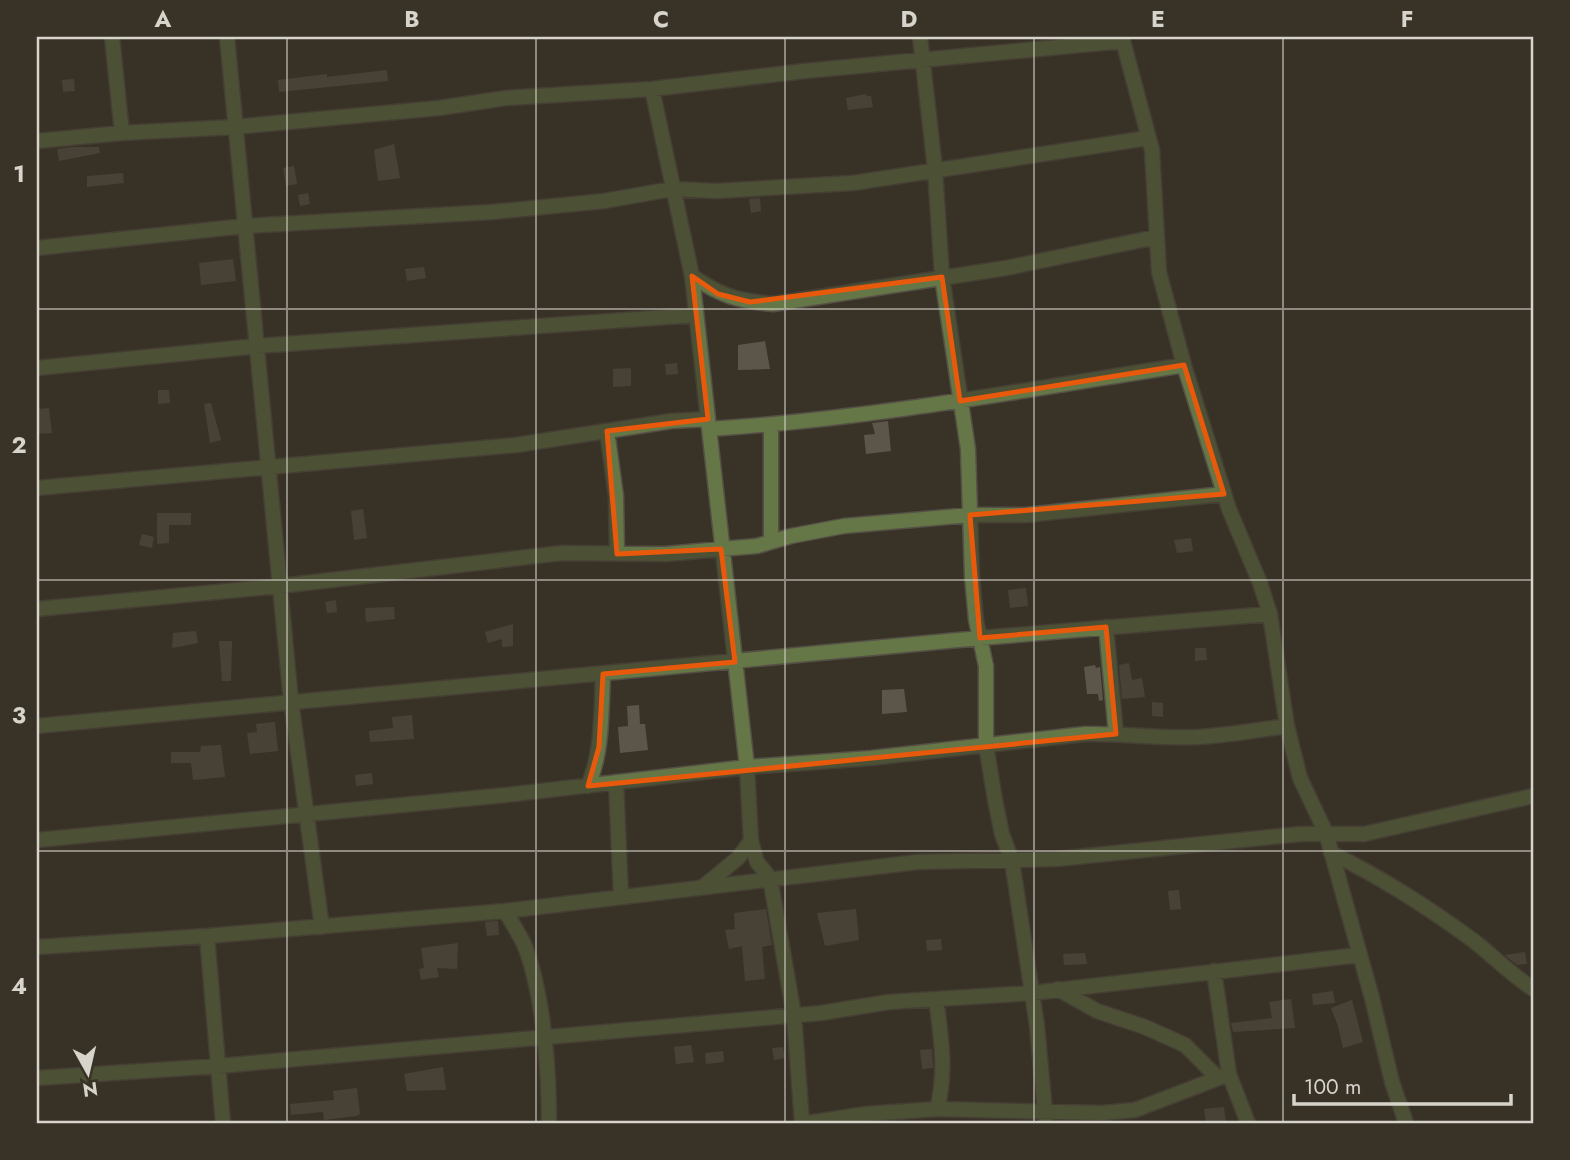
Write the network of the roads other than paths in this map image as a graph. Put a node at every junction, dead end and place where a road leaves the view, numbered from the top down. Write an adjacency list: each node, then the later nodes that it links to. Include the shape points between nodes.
1 (112, 37): 8 (street)
2 (227, 37): 7 (street)
3 (920, 37): 5 (street)
4 (1122, 39): 5 (street); 9 (street)
5 (924, 60): 6 (street); 11 (street)
6 (652, 89): 7 (street, via 506,98); 12 (street)
7 (234, 127): 8 (street); 13 (street)
8 (122, 133): 10 (street)
9 (1149, 138): 11 (street); 14 (street)
10 (37, 141)
11 (935, 169): 12 (street, via 853,183); 17 (street)
12 (672, 189): 13 (street, via 492,212); 16 (street)
13 (245, 226): 15 (street); 19 (street)
14 (1156, 237): 17 (street); 20 (street, via 1159,272)
15 (37, 248)
16 (692, 276): 17 (street, via 718,294 773,304); 18 (street)
17 (942, 277): 22 (street)
18 (696, 315): 19 (street); 23 (street)
19 (257, 345): 21 (street); 26 (street)
20 (1184, 365): 22 (street); 28 (street)
21 (37, 368)
22 (960, 401): 24 (street); 29 (street, via 968,449)
23 (708, 424): 24 (street); 25 (street, via 671,421); 31 (street)
24 (771, 425): 30 (street)
25 (607, 431): 26 (street, via 516,445); 32 (street, via 616,496)
26 (268, 466): 27 (street); 33 (street)
27 (37, 488)
28 (1224, 494): 29 (street, via 1026,515); 35 (street)
29 (970, 515): 30 (street, via 844,526); 37 (street)
30 (771, 541): 31 (street)
31 (721, 550): 32 (street); 38 (street)
32 (617, 554): 33 (street, via 552,554)
33 (280, 586): 34 (street); 40 (street)
34 (37, 609)
35 (1270, 614): 36 (street); 42 (street)
36 (1106, 626): 37 (street); 43 (street)
37 (980, 638): 38 (street); 44 (street, via 986,666)
38 (735, 662): 39 (street); 45 (street)
39 (603, 674): 40 (street); 47 (street, via 599,747)
40 (291, 701): 41 (street); 49 (street)
41 (37, 726)
42 (1287, 726): 43 (street, via 1199,737); 50 (street, via 1300,778)
43 (1116, 734): 44 (street)
44 (986, 746): 45 (street); 54 (street, via 1002,834)
45 (747, 767): 46 (street); 52 (street)
46 (616, 782): 47 (street); 57 (street)
47 (588, 786): 49 (street)
48 (1533, 796): 50 (street, via 1364,834)
49 (306, 813): 51 (street); 59 (street)
50 (1326, 832): 53 (street); 54 (street)
51 (37, 840)
52 (751, 841): 55 (street, via 757,862); 56 (street, via 725,871)
53 (1331, 853): 62 (street); 65 (street, via 1371,873 1474,941)
54 (1012, 860): 55 (street, via 918,862); 66 (street)
55 (770, 878): 56 (street); 68 (street)
56 (703, 886): 57 (street)
57 (621, 897): 58 (street)
58 (505, 911): 59 (street); 69 (street, via 525,946 536,979)
59 (322, 927): 60 (street)
60 (207, 936): 61 (street); 70 (street)
61 (37, 947)
62 (1359, 955): 63 (street); 80 (street)
63 (1214, 971): 64 (street); 71 (street)
64 (1058, 989): 66 (street); 71 (street, via 1097,1011 1185,1045)
65 (1533, 989)
66 (1032, 993): 67 (street); 74 (street)
67 (936, 999): 68 (street); 73 (street, via 943,1051)
68 (794, 1015): 69 (street); 77 (street)
69 (542, 1036): 70 (street); 76 (street)
70 (218, 1066): 72 (street); 75 (street)
71 (1223, 1076): 74 (street, via 1135,1110); 79 (street)
72 (37, 1078)
73 (937, 1109): 74 (street); 78 (street)
74 (1045, 1117)
75 (223, 1123)
76 (548, 1123)
77 (802, 1123)
78 (808, 1123)
79 (1248, 1123)
80 (1406, 1123)

